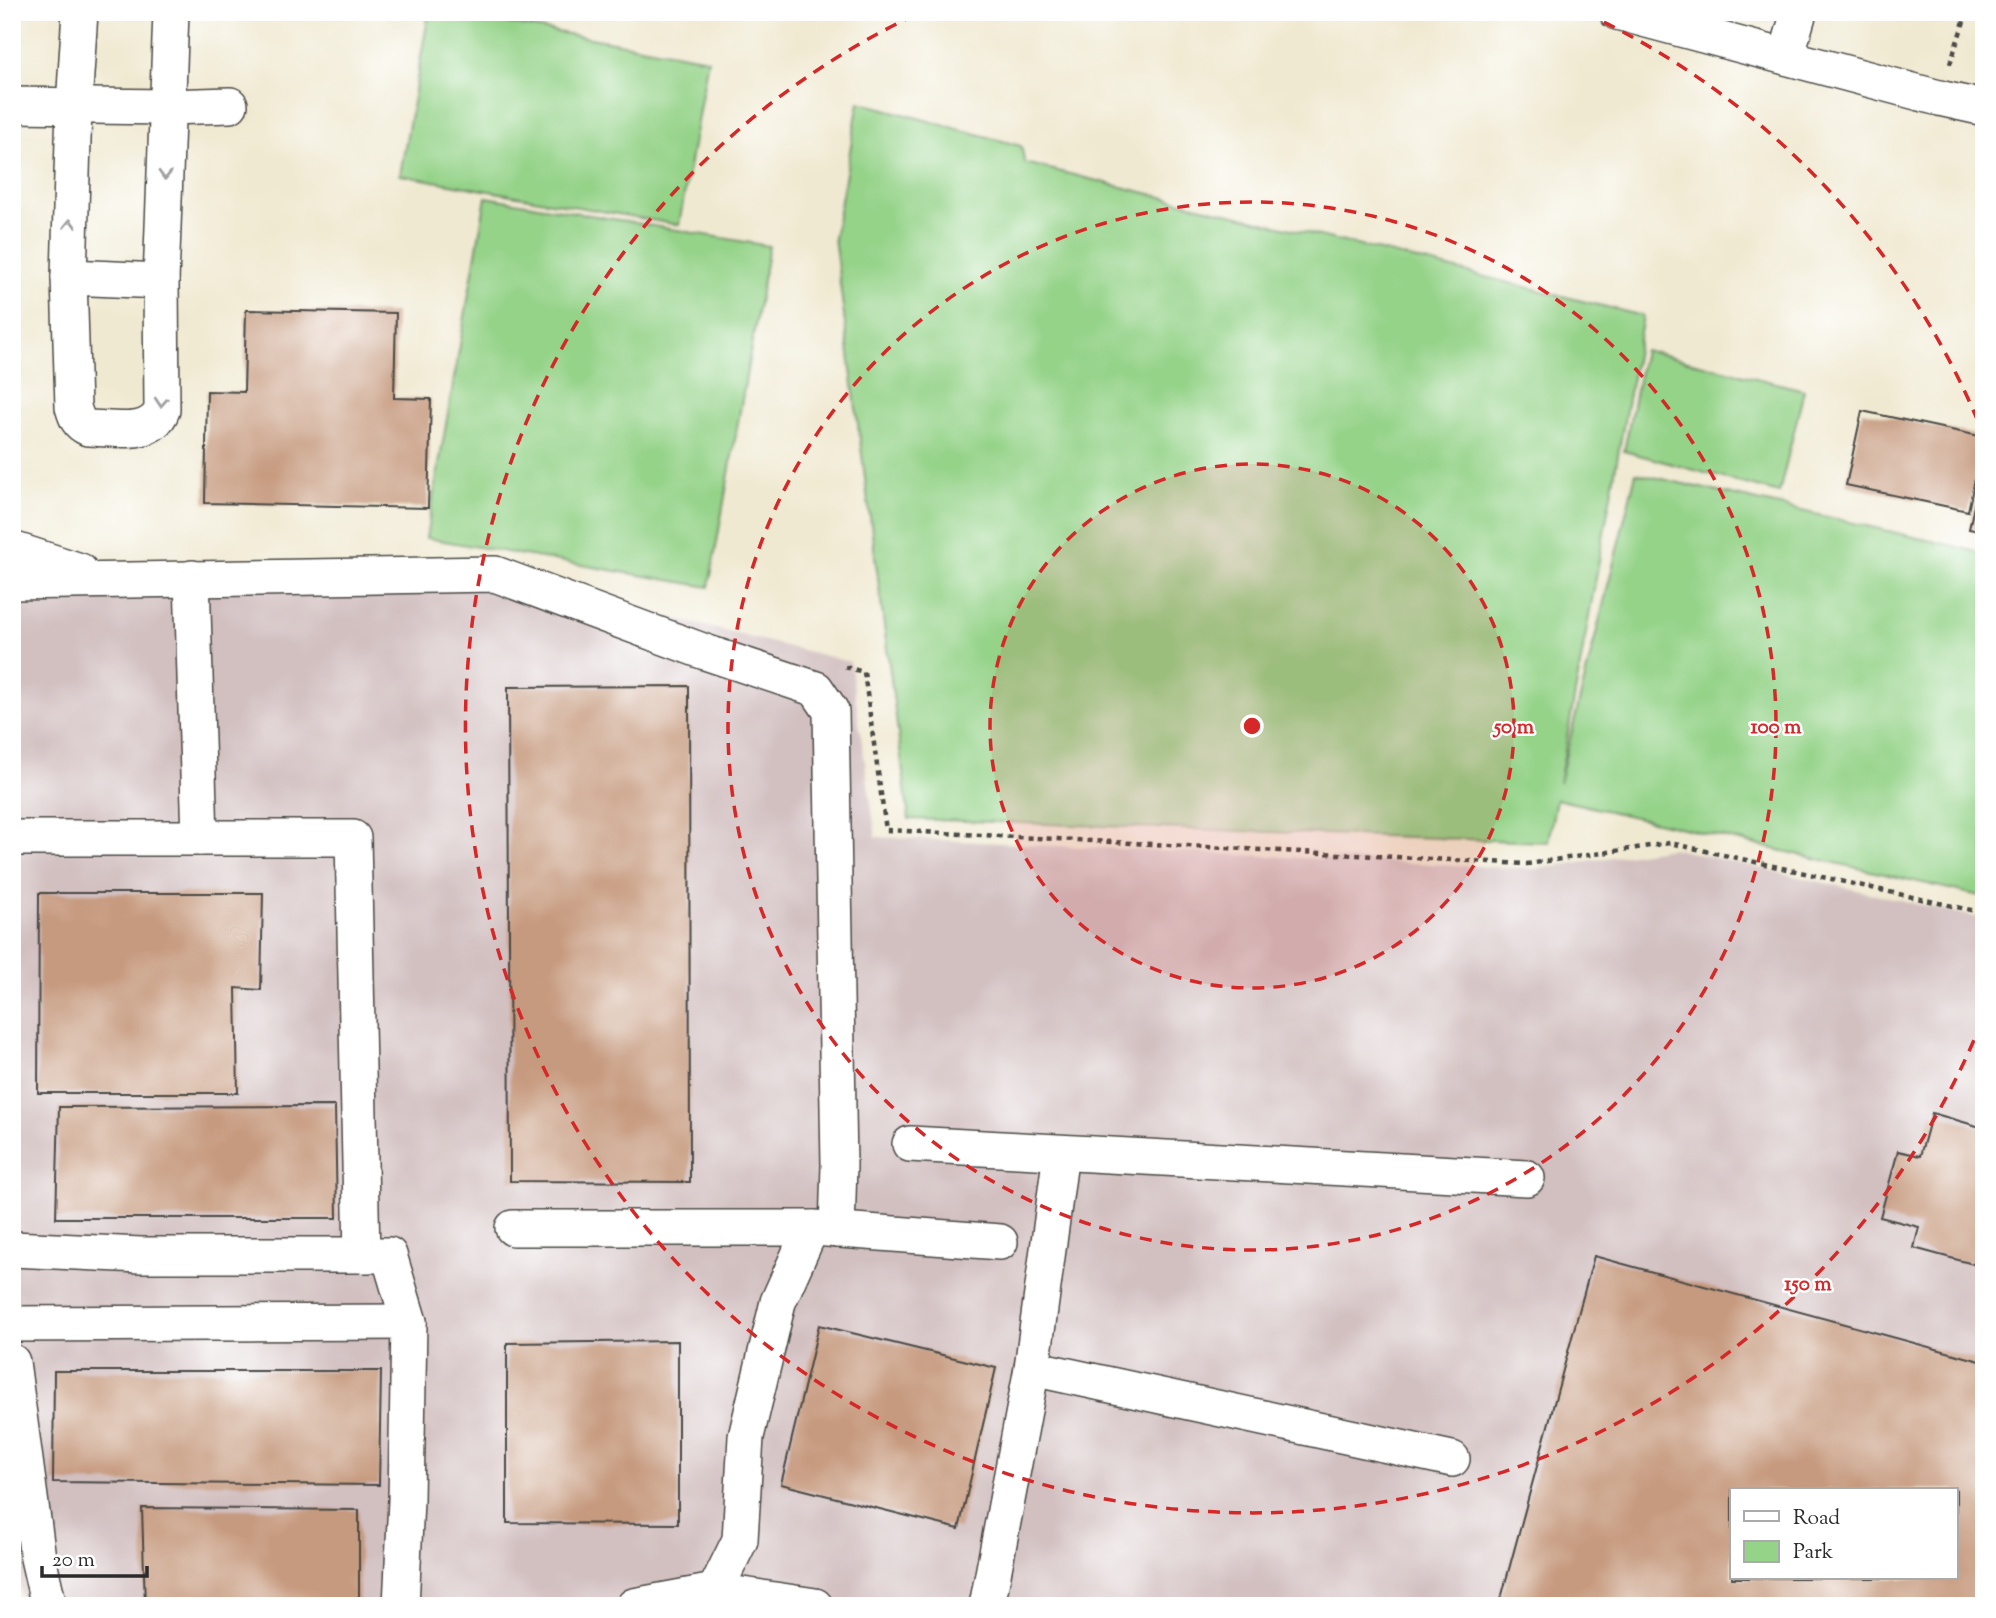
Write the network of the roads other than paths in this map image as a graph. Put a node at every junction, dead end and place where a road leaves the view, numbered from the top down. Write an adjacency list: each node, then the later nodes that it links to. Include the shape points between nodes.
1 (80, 12): 8 (street)
2 (171, 12): 9 (street)
3 (1617, 12): 5 (street)
4 (1799, 12): 5 (street)
5 (1786, 57): 10 (street)
6 (12, 105): 8 (street)
7 (230, 105): 9 (street)
8 (74, 106): 9 (street); 11 (street, one-way to 8)
9 (168, 107): 12 (street, one-way to 12)
10 (1984, 108)
11 (69, 277): 12 (street); 12 (street, one-way to 11, via 162,410 158,419 143,429 88,428 81,425 73,407)
12 (161, 281)
13 (12, 549): 15 (street)
14 (192, 578): 15 (street); 18 (street); 23 (street, via 495,574 816,689 831,711 839,1165)
15 (106, 580): 16 (street)
16 (12, 582)
17 (12, 838): 18 (street)
18 (200, 838): 26 (street, via 353,838)
19 (909, 1144): 20 (street)
20 (1061, 1153): 21 (street); 30 (street)
21 (1527, 1178)
22 (513, 1228): 23 (street)
23 (824, 1229): 24 (street); 32 (street, via 778,1302 746,1437 740,1540)
24 (1000, 1242)
25 (12, 1249): 26 (street, via 141,1255)
26 (362, 1255): 27 (street, via 389,1255)
27 (409, 1322): 28 (street); 34 (street)
28 (12, 1324)
29 (12, 1362): 33 (street, via 38,1558)
30 (1032, 1368): 31 (street); 37 (street)
31 (1452, 1459)
32 (713, 1598): 35 (street); 36 (street)
33 (49, 1606)
34 (401, 1606)
35 (634, 1606)
36 (815, 1606)
37 (987, 1606)

